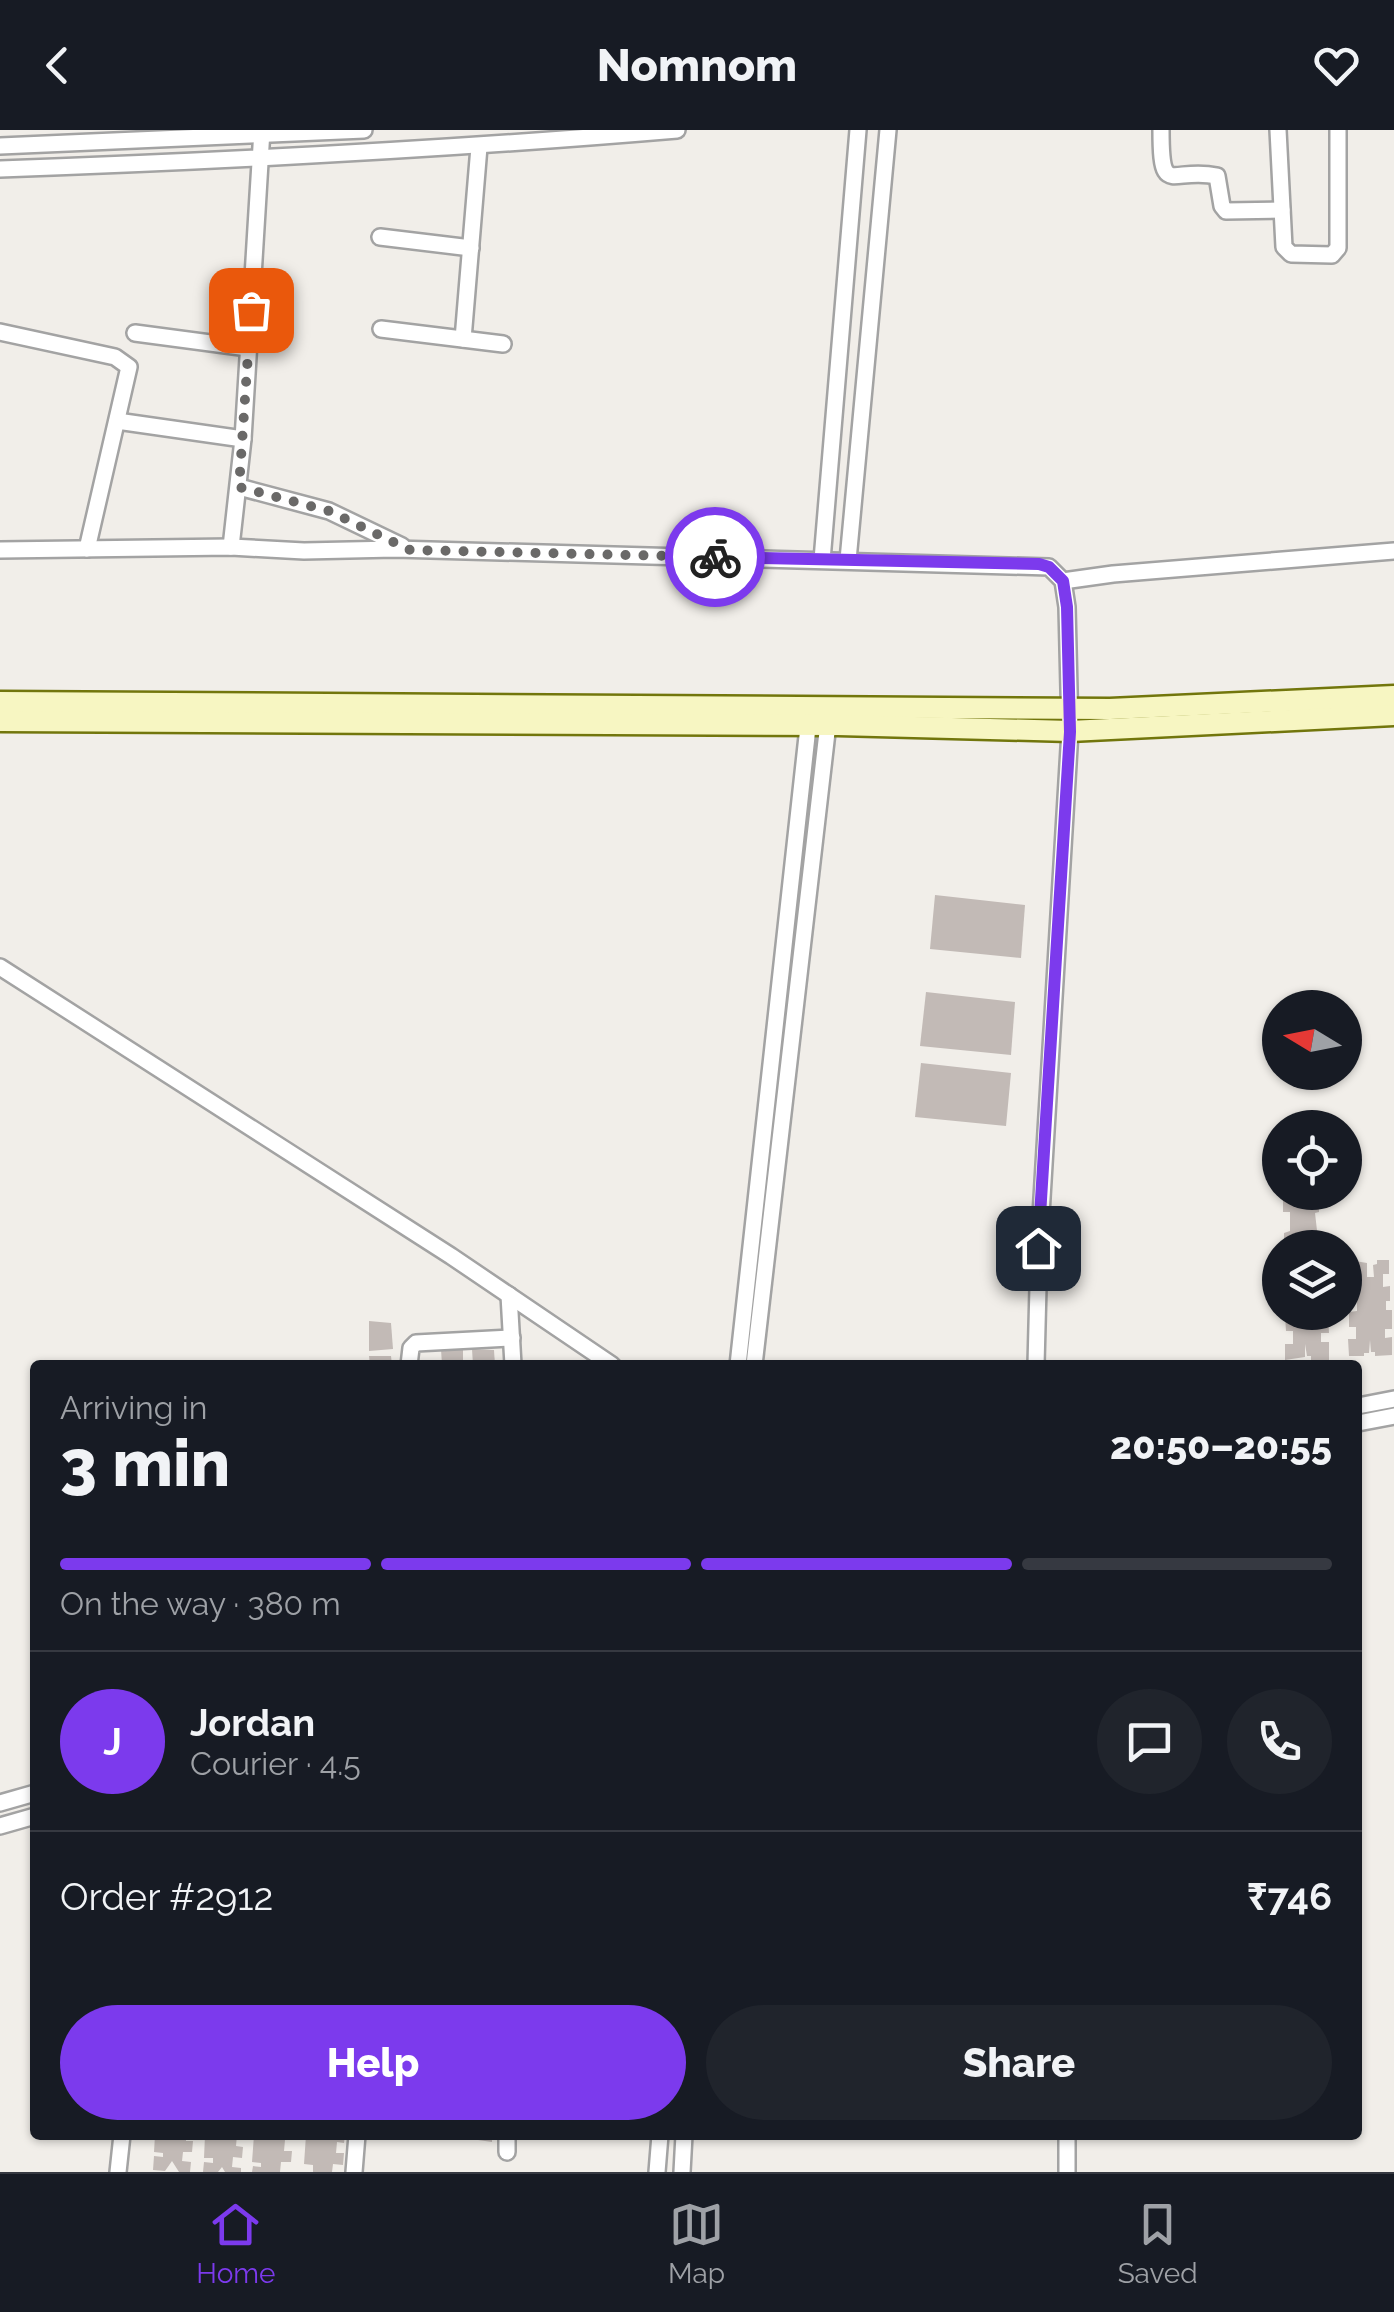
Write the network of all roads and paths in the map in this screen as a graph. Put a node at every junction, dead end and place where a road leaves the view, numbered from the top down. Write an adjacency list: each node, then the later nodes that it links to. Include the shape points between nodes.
1 (364, 130): 8 (street)
2 (677, 130): 10 (street)
3 (858, 130): 30 (street)
4 (888, 130): 31 (street)
5 (1161, 130): 13 (street, via 1166,174 1217,176 1226,211)
6 (1278, 130): 13 (street)
7 (1338, 130): 13 (street, via 1338,248 1332,255 1291,254 1284,247)
8 (262, 134): 9 (street); 11 (street)
9 (0, 146)
10 (480, 147): 11 (street); 15 (street)
11 (261, 160): 12 (street); 21 (street)
12 (0, 169)
13 (1282, 210)
14 (380, 237): 15 (street)
15 (471, 248): 19 (street)
16 (381, 328): 19 (street)
17 (0, 332): 22 (street, via 124,362 130,368)
18 (135, 333): 21 (street)
19 (464, 339): 20 (street)
20 (502, 344)
21 (248, 348): 23 (street)
22 (118, 422): 23 (street); 26 (street)
23 (244, 440): 24 (street)
24 (239, 487): 25 (street); 28 (street, via 329,511)
25 (232, 547): 26 (street); 28 (street)
26 (87, 549): 27 (street)
27 (0, 550)
28 (410, 550): 30 (street)
29 (1394, 550): 32 (street)
30 (822, 560): 31 (street)
31 (848, 560): 32 (street, via 1039,564)
32 (1063, 581): 35 (street)
33 (1394, 696): 35 (main road)
34 (0, 702): 37 (main road)
35 (1070, 708): 37 (main road); 39 (street)
36 (1394, 715): 39 (main road)
37 (819, 716): 38 (main road); 39 (main road); 46 (street); 47 (street)
38 (0, 721)
39 (1070, 732): 48 (street)
40 (0, 967): 41 (street)
41 (509, 1295): 42 (street); 45 (street)
42 (512, 1338): 43 (street, via 416,1343); 44 (street)
43 (410, 1360)
44 (514, 1360)
45 (605, 1360)
46 (739, 1360)
47 (755, 1360)
48 (1036, 1360)
49 (1394, 1399): 50 (street)
50 (1362, 1405)
51 (1394, 1416): 52 (street)
52 (1362, 1422)
53 (30, 1794): 54 (street)
54 (0, 1803)
55 (30, 1817): 56 (street)
56 (0, 1826)
57 (121, 2140): 62 (street)
58 (357, 2140): 63 (street)
59 (660, 2140): 64 (street)
60 (684, 2140): 65 (street)
61 (1067, 2140): 66 (street)
62 (118, 2172)
63 (354, 2172)
64 (657, 2172)
65 (682, 2172)
66 (1067, 2172)

